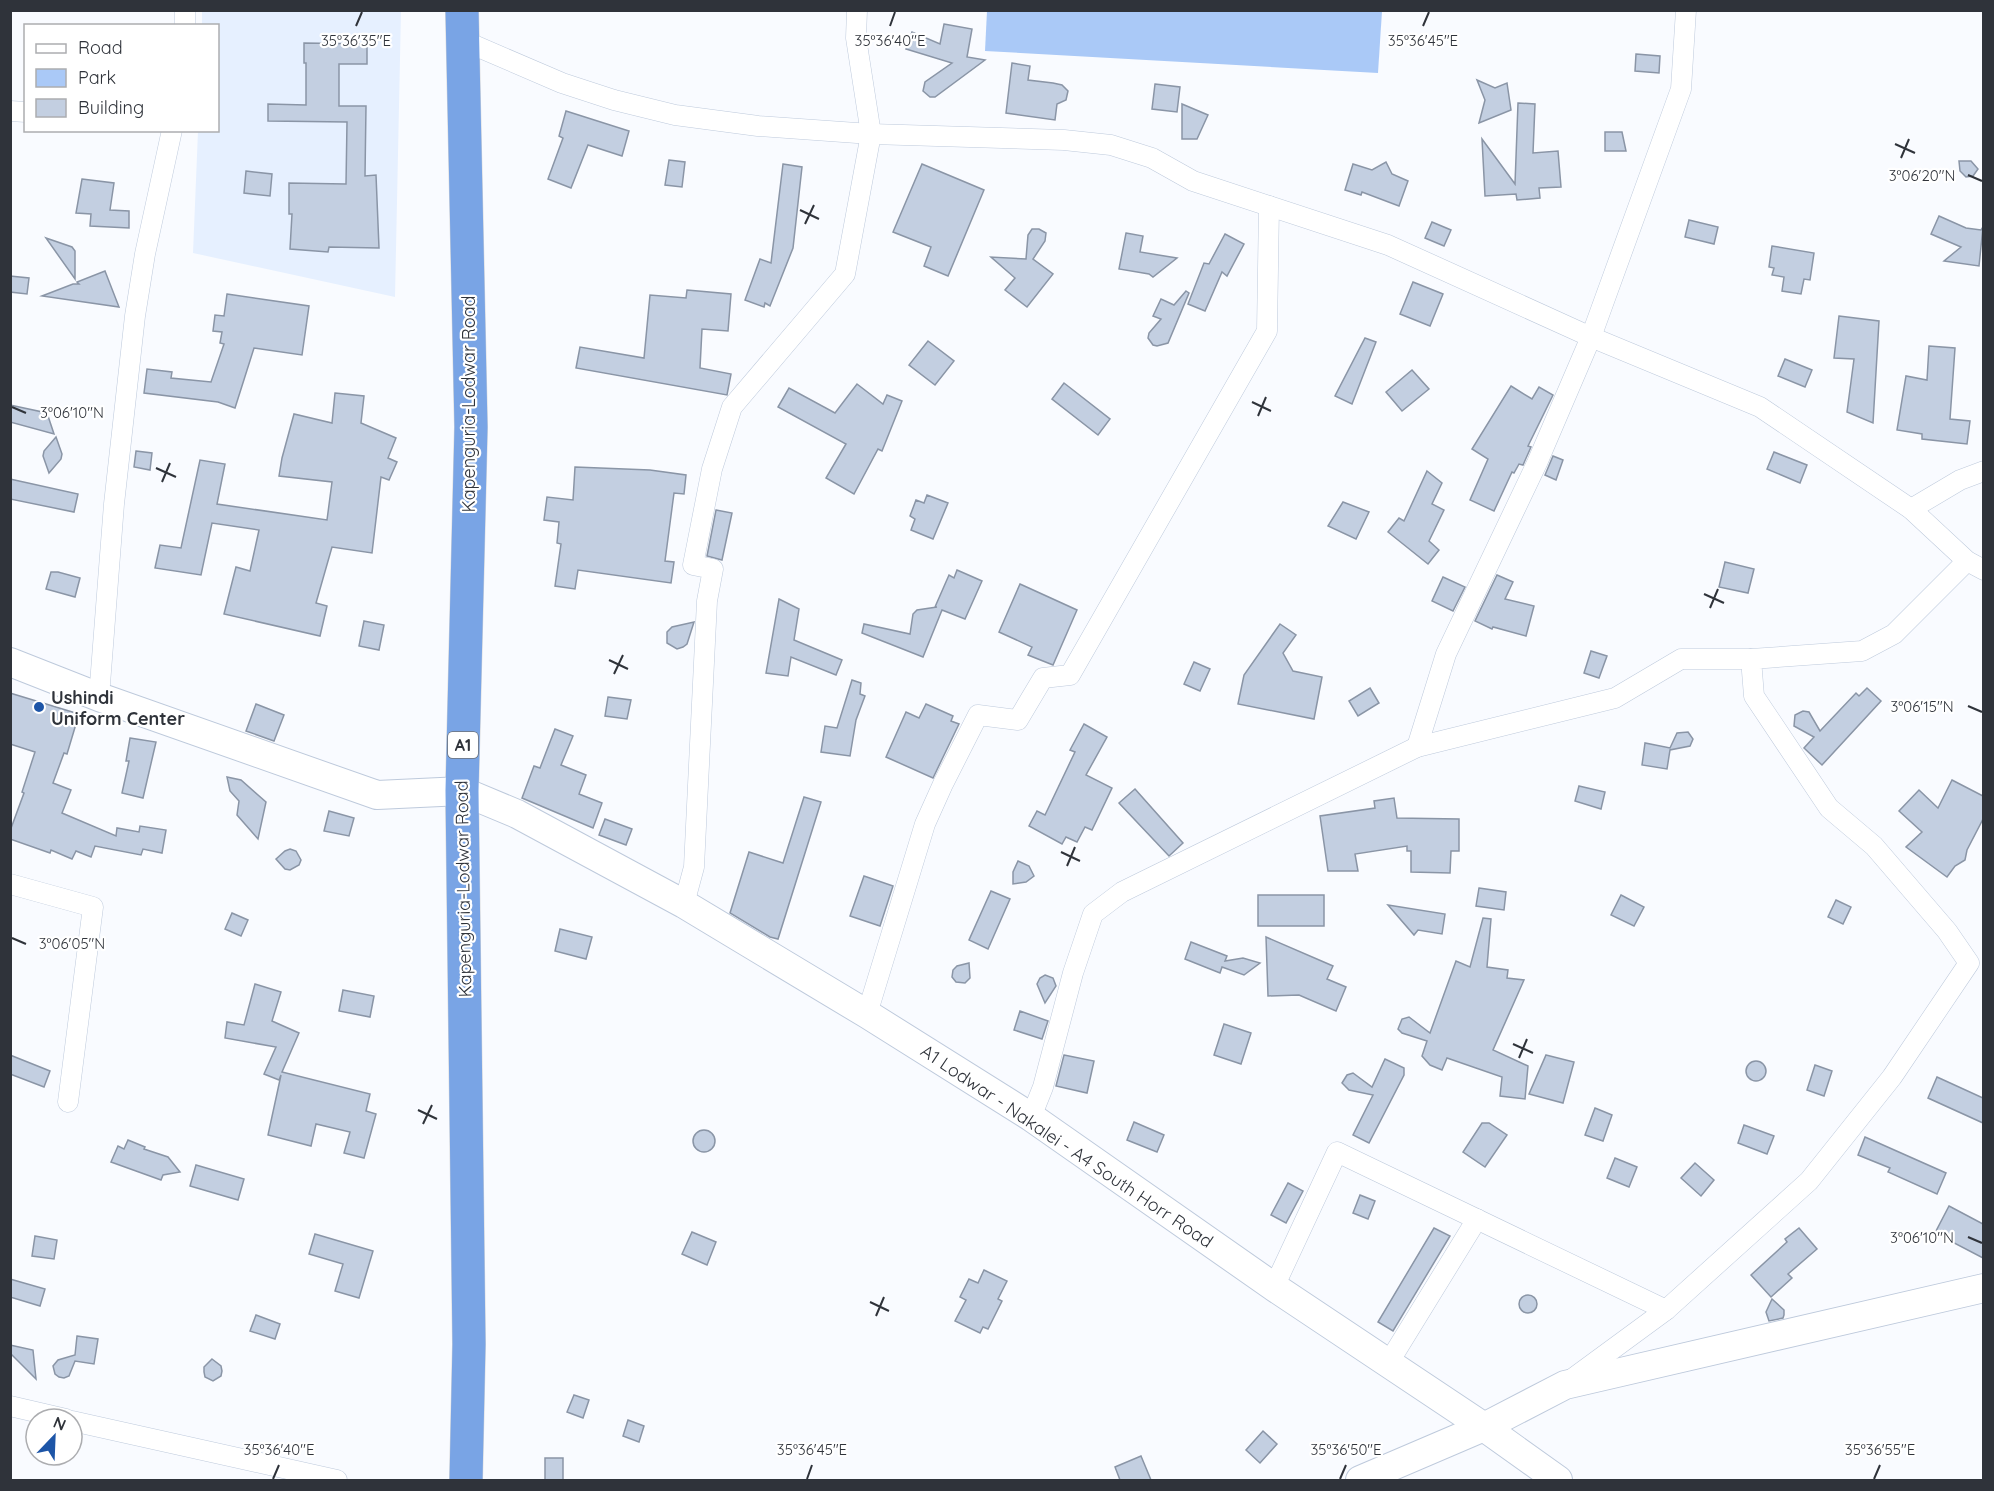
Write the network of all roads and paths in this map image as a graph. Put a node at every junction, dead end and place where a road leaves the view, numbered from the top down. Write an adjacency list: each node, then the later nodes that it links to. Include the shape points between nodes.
1 (857, 10): 5 (street, via 856,38)
2 (1686, 10): 7 (street, via 1681,89)
3 (462, 25): 5 (street, via 562,83 614,100 675,115 758,126); 15 (highway, Kapenguria-Lodwar Road / A1, via 471,427)
4 (172, 132): 13 (street, via 135,316 114,504)
5 (871, 134): 6 (street, via 1111,145 1152,158 1193,181); 17 (street, via 845,274 732,407 712,469 693,565 712,569 694,867)
6 (1269, 206): 7 (street, via 1388,245); 18 (street, via 1267,331 1070,675 1043,678 1018,720 978,715 925,824)
7 (1591, 337): 9 (street, via 1760,407); 14 (street, via 1537,463 1446,654)
8 (1983, 471): 9 (street)
9 (1911, 509): 10 (street)
10 (1975, 565): 11 (street, via 1946,584 1894,634 1862,651)
11 (1751, 659): 14 (street, via 1681,659 1615,698); 24 (street, via 1754,696 1829,808 1874,846 1970,963 1892,1077 1809,1181)
12 (10, 662): 13 (main road)
13 (99, 697): 15 (main road, via 377,795)
14 (1417, 747): 20 (street, via 1122,892 1093,914)
15 (462, 791): 17 (main road, A1 Lodwar - Nakalei - A4 South Horr Road, via 517,814); 30 (highway, Kapenguria-Lodwar Road / A1, via 470,1344)
16 (10, 884): 19 (street, via 93,908)
17 (684, 904): 18 (main road, A1 Lodwar - Nakalei - A4 South Horr Road)
18 (867, 1014): 20 (main road, A1 Lodwar - Nakalei - A4 South Horr Road)
19 (68, 1102)
20 (1031, 1118): 22 (main road, A1 Lodwar - Nakalei - A4 South Horr Road)
21 (1477, 1219): 22 (street, via 1337,1152); 24 (street); 25 (street)
22 (1274, 1287): 25 (main road, A1 Lodwar - Nakalei - A4 South Horr Road)
23 (1983, 1288): 26 (main road)
24 (1666, 1310): 26 (street)
25 (1389, 1362): 28 (main road, A1 Lodwar - Nakalei - A4 South Horr Road)
26 (1565, 1384): 28 (main road)
27 (84, 1423): 29 (street)
28 (1484, 1427): 31 (main road); 32 (main road, A1 Lodwar - Nakalei - A4 South Horr Road)
29 (337, 1480)
30 (466, 1480)
31 (1360, 1480)
32 (1558, 1480)

